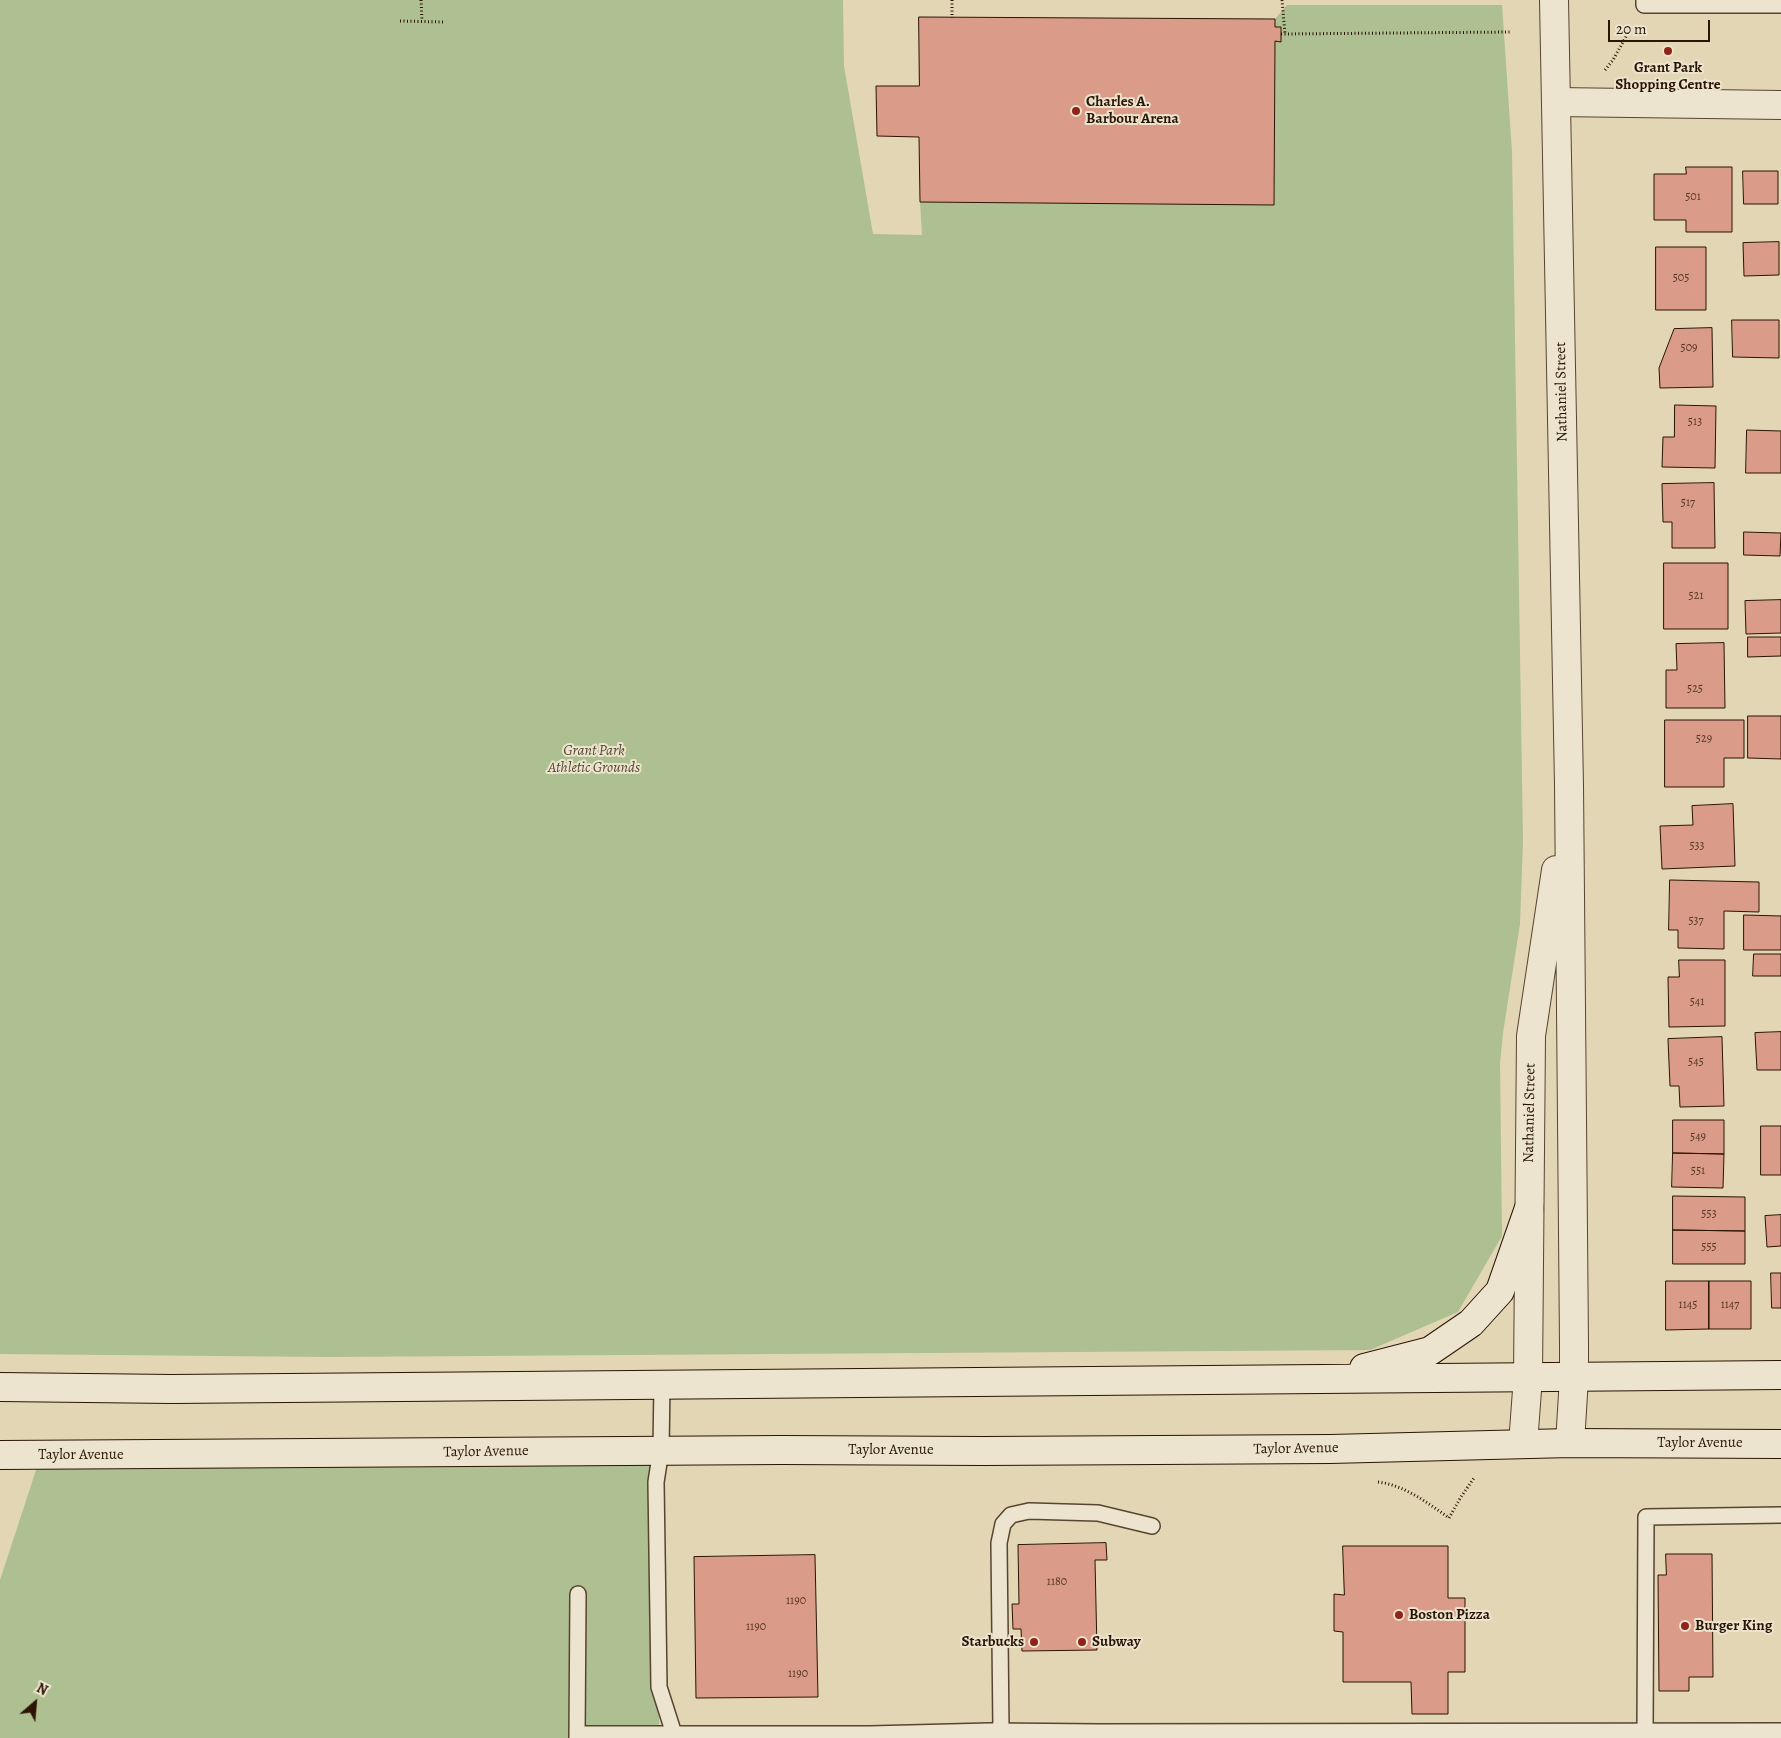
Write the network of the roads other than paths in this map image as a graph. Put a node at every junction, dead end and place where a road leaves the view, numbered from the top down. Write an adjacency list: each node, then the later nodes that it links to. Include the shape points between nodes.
1 (1554, 0): 4 (main road, Nathaniel Street)
2 (1644, 2): 3 (lane)
3 (1781, 5)
4 (1556, 102): 5 (main road); 6 (main road, Nathaniel Street)
5 (1781, 105)
6 (1569, 785): 7 (main road, Nathaniel Street, via 1531,1036); 11 (main road, Nathaniel Street)
7 (1529, 1208): 9 (main road, Nathaniel Street); 10 (main road, via 1500,1291 1470,1322 1430,1351)
8 (1781, 1375): 11 (main road)
9 (1528, 1377): 10 (main road); 11 (main road); 15 (main road, Nathaniel Street)
10 (1326, 1378): 12 (main road)
11 (1574, 1378): 14 (main road, Nathaniel Street)
12 (662, 1383): 13 (main road); 17 (lane)
13 (0, 1387)
14 (1570, 1443): 15 (main road, Taylor Avenue); 16 (main road, Taylor Avenue)
15 (1522, 1444): 17 (main road, Taylor Avenue, via 1330,1449)
16 (1781, 1444)
17 (661, 1450): 18 (main road, Taylor Avenue); 26 (lane, via 656,1482 659,1687)
18 (0, 1455)
19 (1781, 1515): 23 (lane, via 1646,1517)
20 (1152, 1526): 22 (lane, via 1098,1513 1029,1511 1011,1515 1004,1524 999,1543)
21 (578, 1594): 25 (lane)
22 (1001, 1731): 23 (lane); 26 (lane)
23 (1645, 1731): 24 (lane)
24 (1781, 1731)
25 (577, 1736): 26 (lane)
26 (674, 1736)

